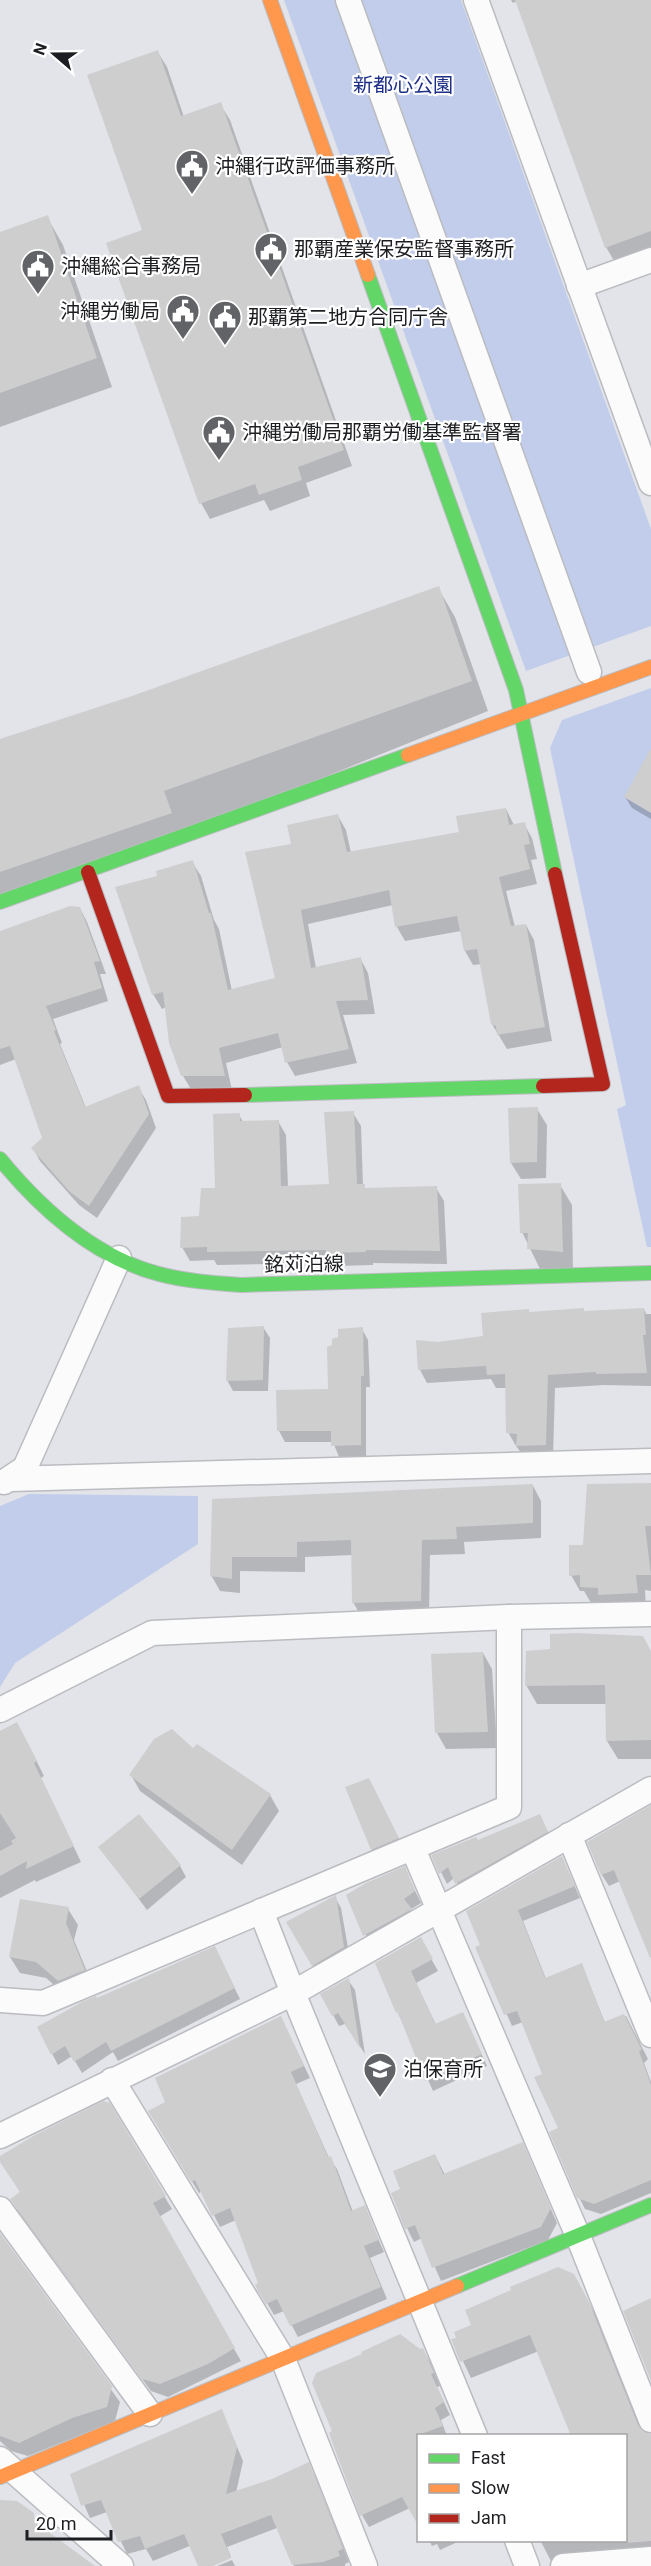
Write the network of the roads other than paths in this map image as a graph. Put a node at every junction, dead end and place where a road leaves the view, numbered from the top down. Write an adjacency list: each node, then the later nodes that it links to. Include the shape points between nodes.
1 (270, 0): 9 (street, via 505,657)
2 (348, 0): 8 (street)
3 (476, 0): 5 (street)
4 (651, 260): 5 (street)
5 (579, 286): 6 (street)
6 (651, 483)
7 (651, 667): 9 (street)
8 (589, 672)
9 (521, 712): 10 (street); 10 (street, via 603,1084 168,1096)
10 (88, 872): 11 (street)
11 (0, 902)
12 (0, 1159): 13 (street, 銘苅泊線, via 17,1182 71,1231)
13 (119, 1258): 14 (street, 銘苅泊線, via 177,1278 241,1285); 16 (street, via 25,1468)
14 (651, 1273)
15 (651, 1461): 16 (street)
16 (5, 1482)
17 (651, 1614): 18 (street)
18 (509, 1617): 19 (street, via 152,1633); 22 (street, via 509,1807)
19 (0, 1710)
20 (651, 1789): 21 (street)
21 (569, 1835): 23 (street); 27 (street)
22 (413, 1849): 23 (street); 24 (street)
23 (439, 1908): 25 (street); 32 (street)
24 (261, 1911): 25 (street); 26 (street, via 43,2003)
25 (292, 1993): 28 (street); 33 (street)
26 (0, 2000)
27 (651, 2035)
28 (112, 2080): 29 (street); 34 (street)
29 (0, 2136)
30 (651, 2205): 32 (street)
31 (0, 2209): 35 (street)
32 (578, 2236): 33 (street); 36 (street)
33 (421, 2302): 34 (street); 37 (street)
34 (283, 2359): 35 (street); 42 (street)
35 (150, 2414): 38 (street)
36 (651, 2420)
37 (474, 2434)
38 (5, 2469): 41 (street)
39 (517, 2542): 43 (street)
40 (651, 2559): 44 (street)
41 (121, 2566)
42 (365, 2566)
43 (526, 2566)
44 (563, 2566)

